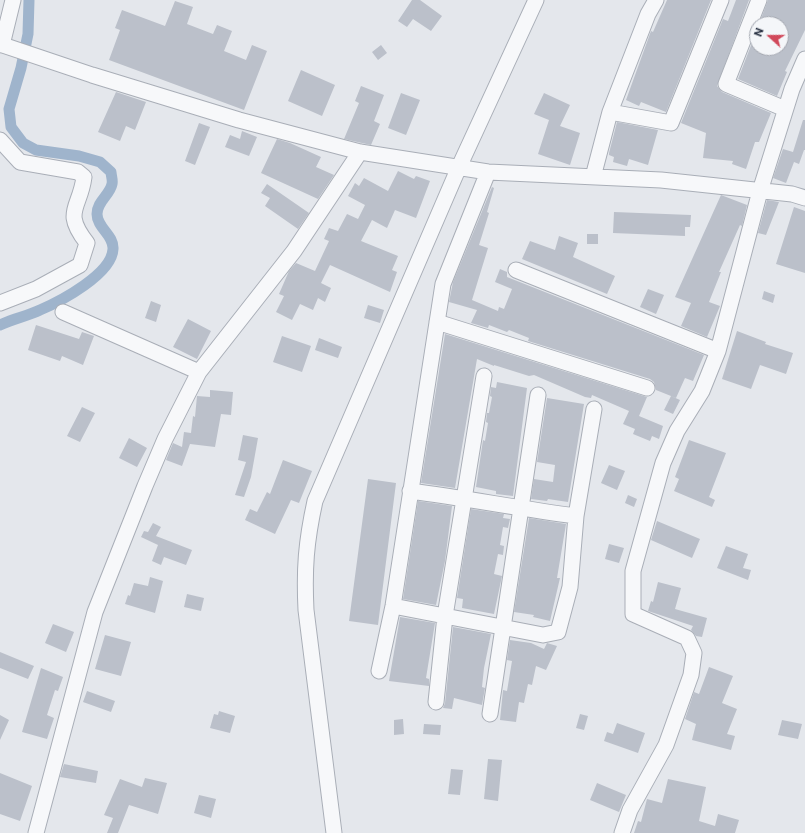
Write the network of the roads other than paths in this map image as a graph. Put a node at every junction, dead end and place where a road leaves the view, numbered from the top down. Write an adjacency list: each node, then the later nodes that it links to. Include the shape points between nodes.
1 (13, 0): 6 (street)
2 (536, 0): 12 (street)
3 (656, 0): 9 (street, via 648,14)
4 (721, 0): 9 (street, via 671,123)
5 (759, 0): 8 (street, via 726,84)
6 (2, 45): 11 (street, via 239,120)
7 (805, 59): 8 (street)
8 (785, 109): 15 (street)
9 (610, 112): 14 (street)
10 (0, 140): 18 (street, via 20,162 78,172 84,177 82,190 73,210 76,230 87,243 80,265 36,289)
11 (360, 152): 12 (street); 22 (street, via 294,251)
12 (459, 167): 13 (street); 38 (street, via 315,501 306,540 306,610)
13 (488, 172): 14 (street); 20 (street, via 443,284)
14 (593, 177): 15 (street, via 661,180)
15 (760, 191): 16 (street); 21 (street)
16 (805, 198)
17 (516, 270): 21 (street)
18 (0, 303)
19 (63, 312): 22 (street)
20 (437, 322): 24 (street); 27 (street)
21 (718, 351): 39 (street, via 702,391 678,431 663,463 633,571 633,614 687,638 694,653 691,675 666,745 630,810)
22 (199, 372): 37 (street, via 145,486 95,612)
23 (484, 376): 28 (street)
24 (647, 388)
25 (538, 394): 29 (street)
26 (594, 409): 30 (street)
27 (410, 491): 28 (street); 31 (street)
28 (463, 498): 29 (street); 32 (street)
29 (521, 509): 30 (street); 33 (street)
30 (576, 516): 33 (street, via 570,587 558,632 543,635)
31 (392, 606): 32 (street); 34 (street)
32 (445, 616): 33 (street); 35 (street)
33 (502, 628): 36 (street)
34 (379, 671)
35 (436, 702)
36 (490, 714)
37 (36, 833)
38 (334, 833)
39 (622, 833)

